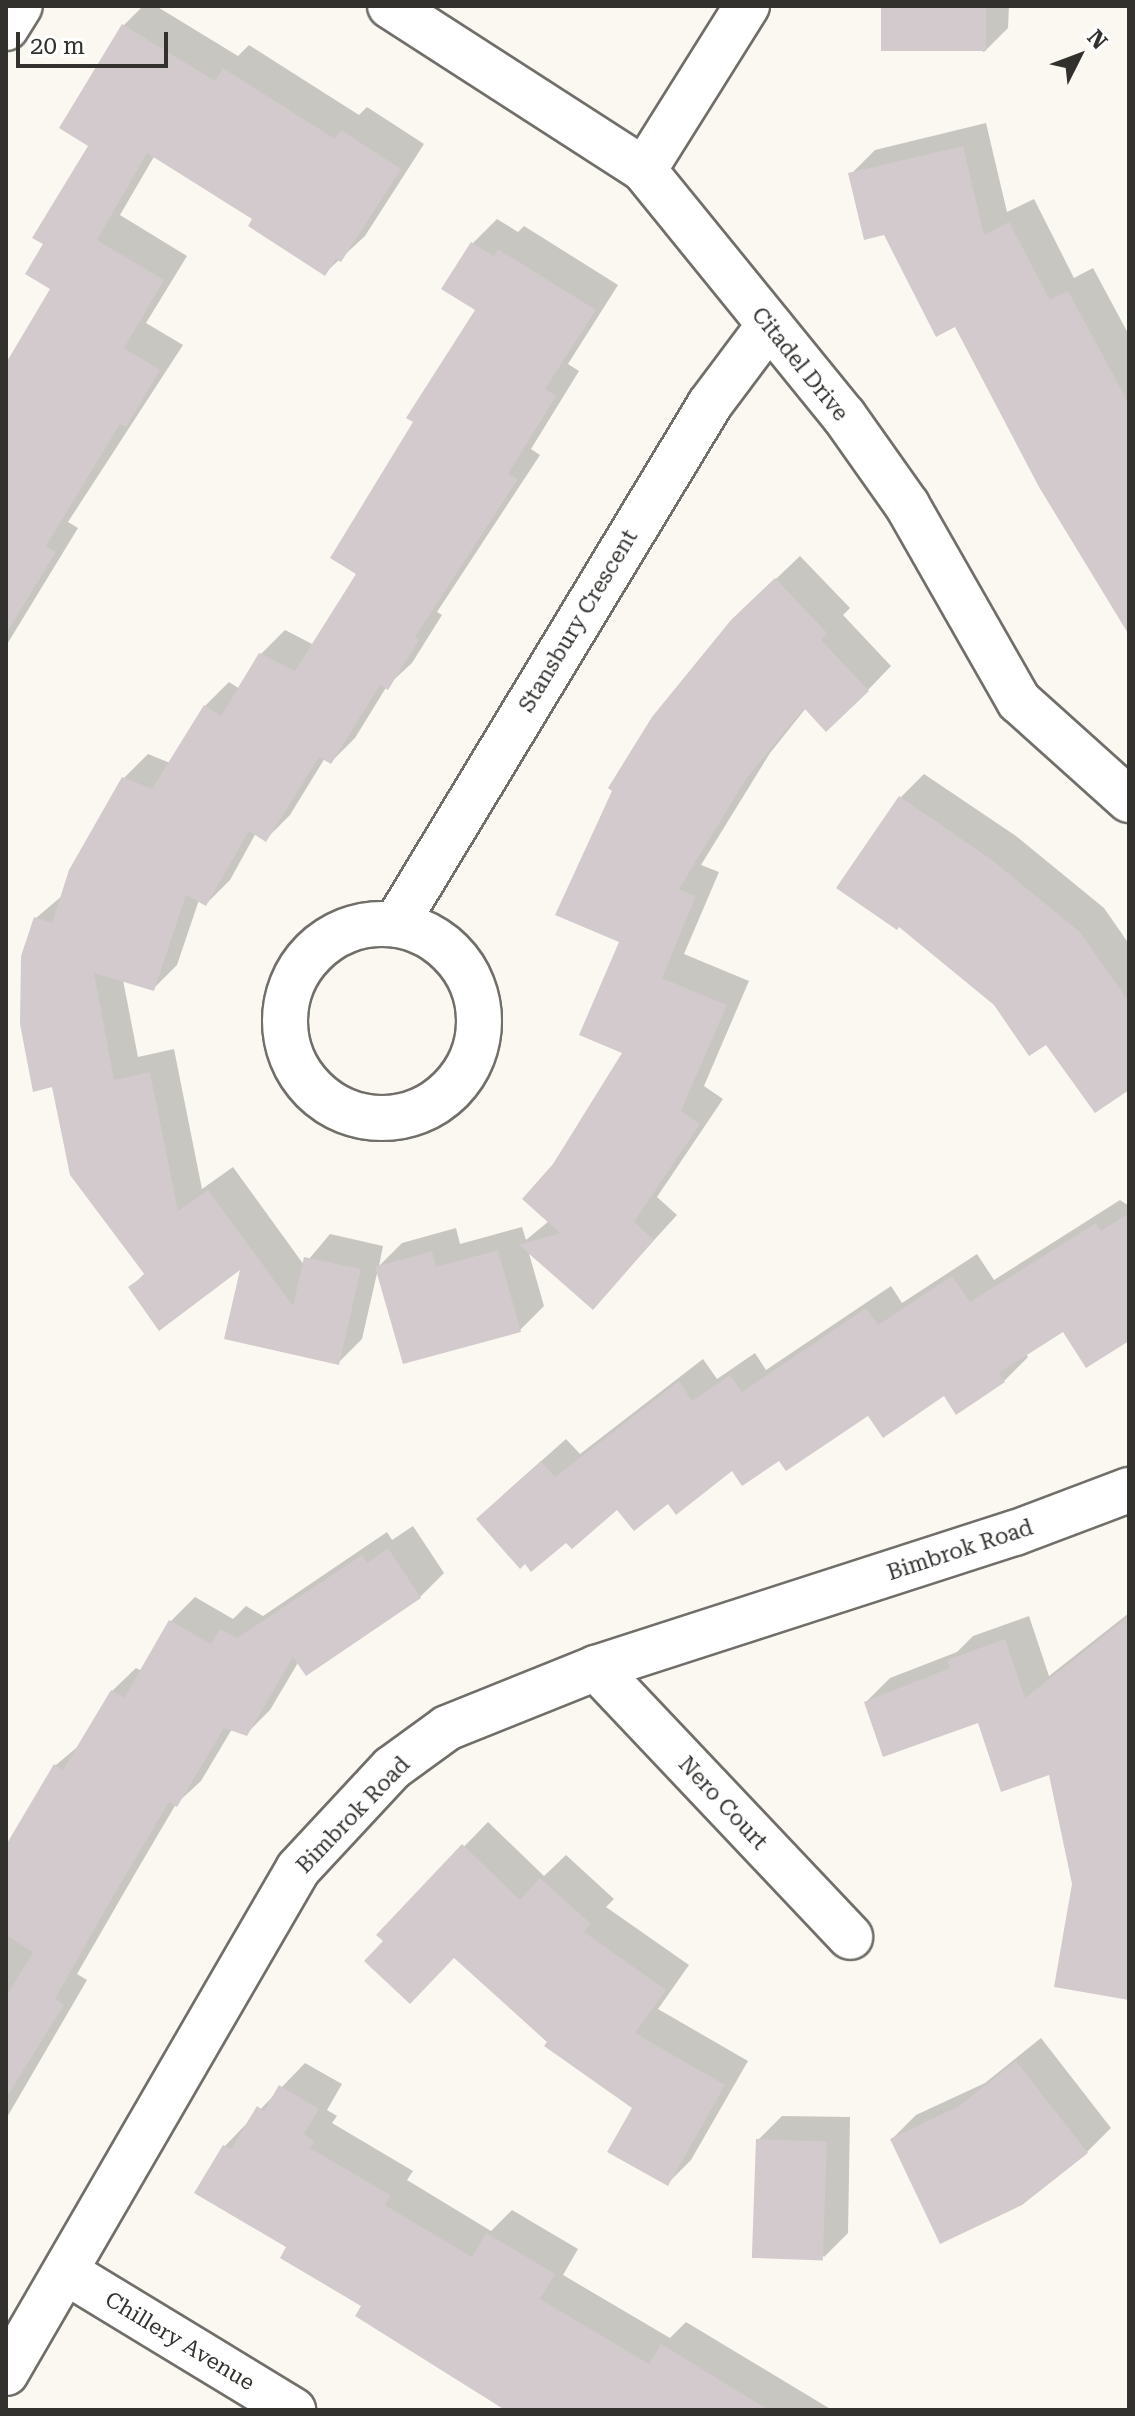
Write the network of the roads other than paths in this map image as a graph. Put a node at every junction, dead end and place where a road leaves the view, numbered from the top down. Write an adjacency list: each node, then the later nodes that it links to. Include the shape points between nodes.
1 (20, 6): 4 (street)
2 (390, 6): 5 (street, Citadel Drive)
3 (747, 6): 5 (street)
4 (6, 28)
5 (644, 170): 6 (street, Citadel Drive)
6 (769, 325): 7 (street, Citadel Drive, via 844,416 907,505 1019,701); 8 (street, Stansbury Crescent, via 710,404)
7 (1129, 800)
8 (396, 924): 8 (street, via 363,925 331,936 306,958 290,987 284,1019 294,1062 305,1082 329,1104 360,1117 391,1119 435,1102 467,1069 478,1039 479,1008 470,978 451,952 426,934)
9 (1129, 1490): 10 (street, Bimbrok Road, via 1015,1533)
10 (596, 1668): 11 (street, Nero Court); 12 (street, Bimbrok Road, via 447,1728 392,1768 298,1869)
11 (850, 1937)
12 (66, 2272): 13 (street, Bimbrok Road); 14 (street, Chillery Avenue)
13 (6, 2373)
14 (293, 2410)

